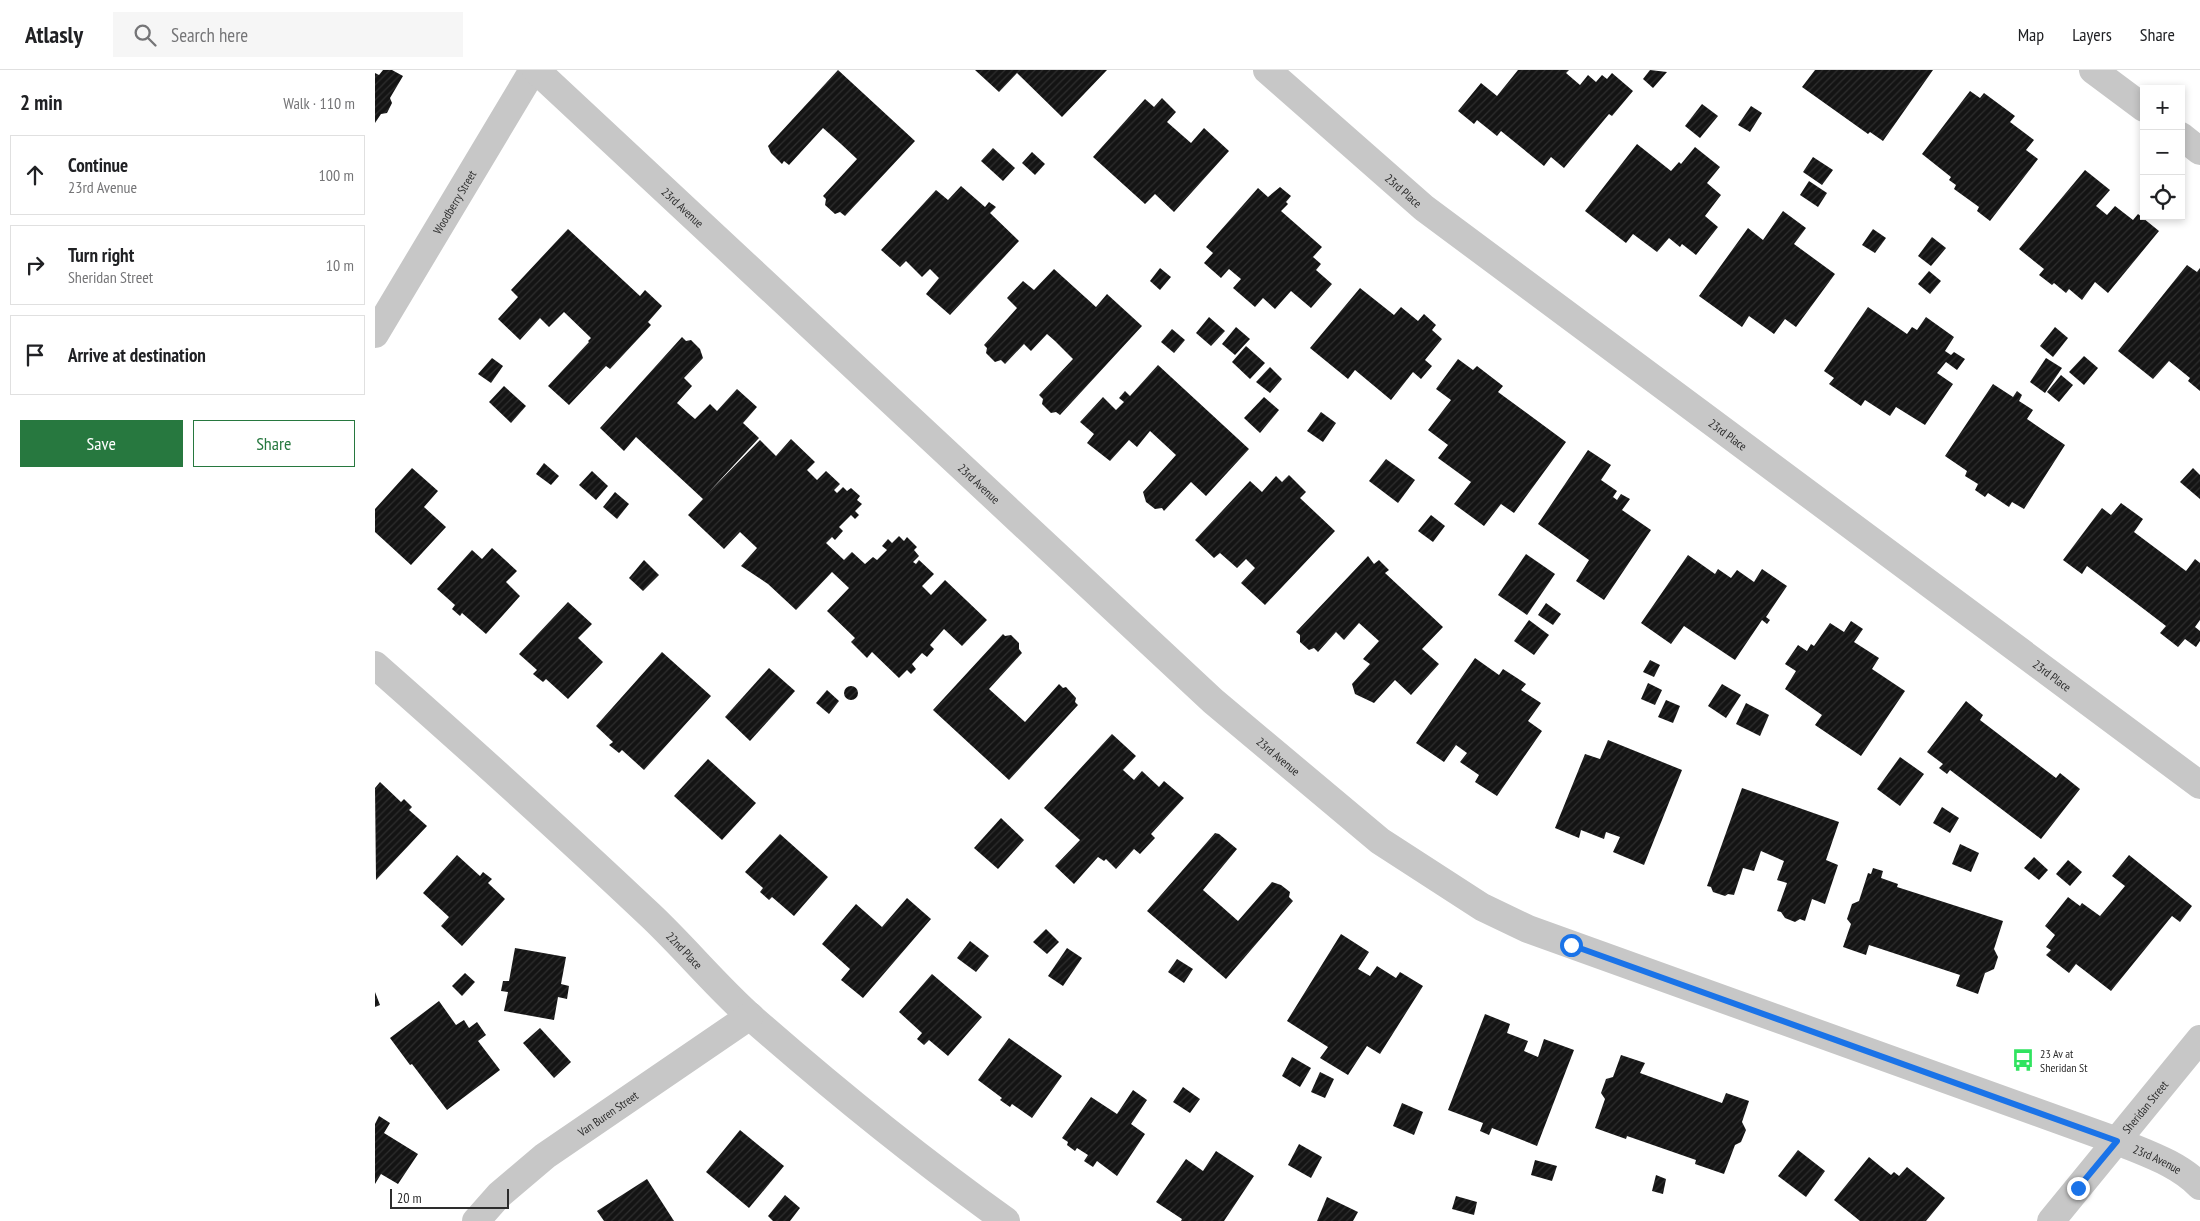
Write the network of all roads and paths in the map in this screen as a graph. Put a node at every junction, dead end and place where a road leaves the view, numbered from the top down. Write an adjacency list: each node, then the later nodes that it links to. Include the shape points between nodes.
1 (535, 70): 7 (street, Woodberry Street); 12 (street, 23rd Avenue, via 1213,702 1380,842 1482,907 1528,929)
2 (1267, 70): 9 (street, 23rd Place, via 1424,208)
3 (2093, 70): 4 (street)
4 (2140, 105)
5 (2185, 139): 6 (street)
6 (2200, 150)
7 (375, 334)
8 (375, 665): 10 (street, 22nd Place, via 465,743 645,910)
9 (2200, 785)
10 (750, 1016): 14 (street, Van Buren Street, via 545,1156 499,1195); 15 (street, 22nd Place, via 863,1112)
11 (2200, 1039): 12 (street, Sheridan Street)
12 (2117, 1141): 13 (street, 23rd Avenue); 16 (street, Sheridan Street)
13 (2197, 1179)
14 (476, 1221)
15 (1006, 1221)
16 (2051, 1221)

